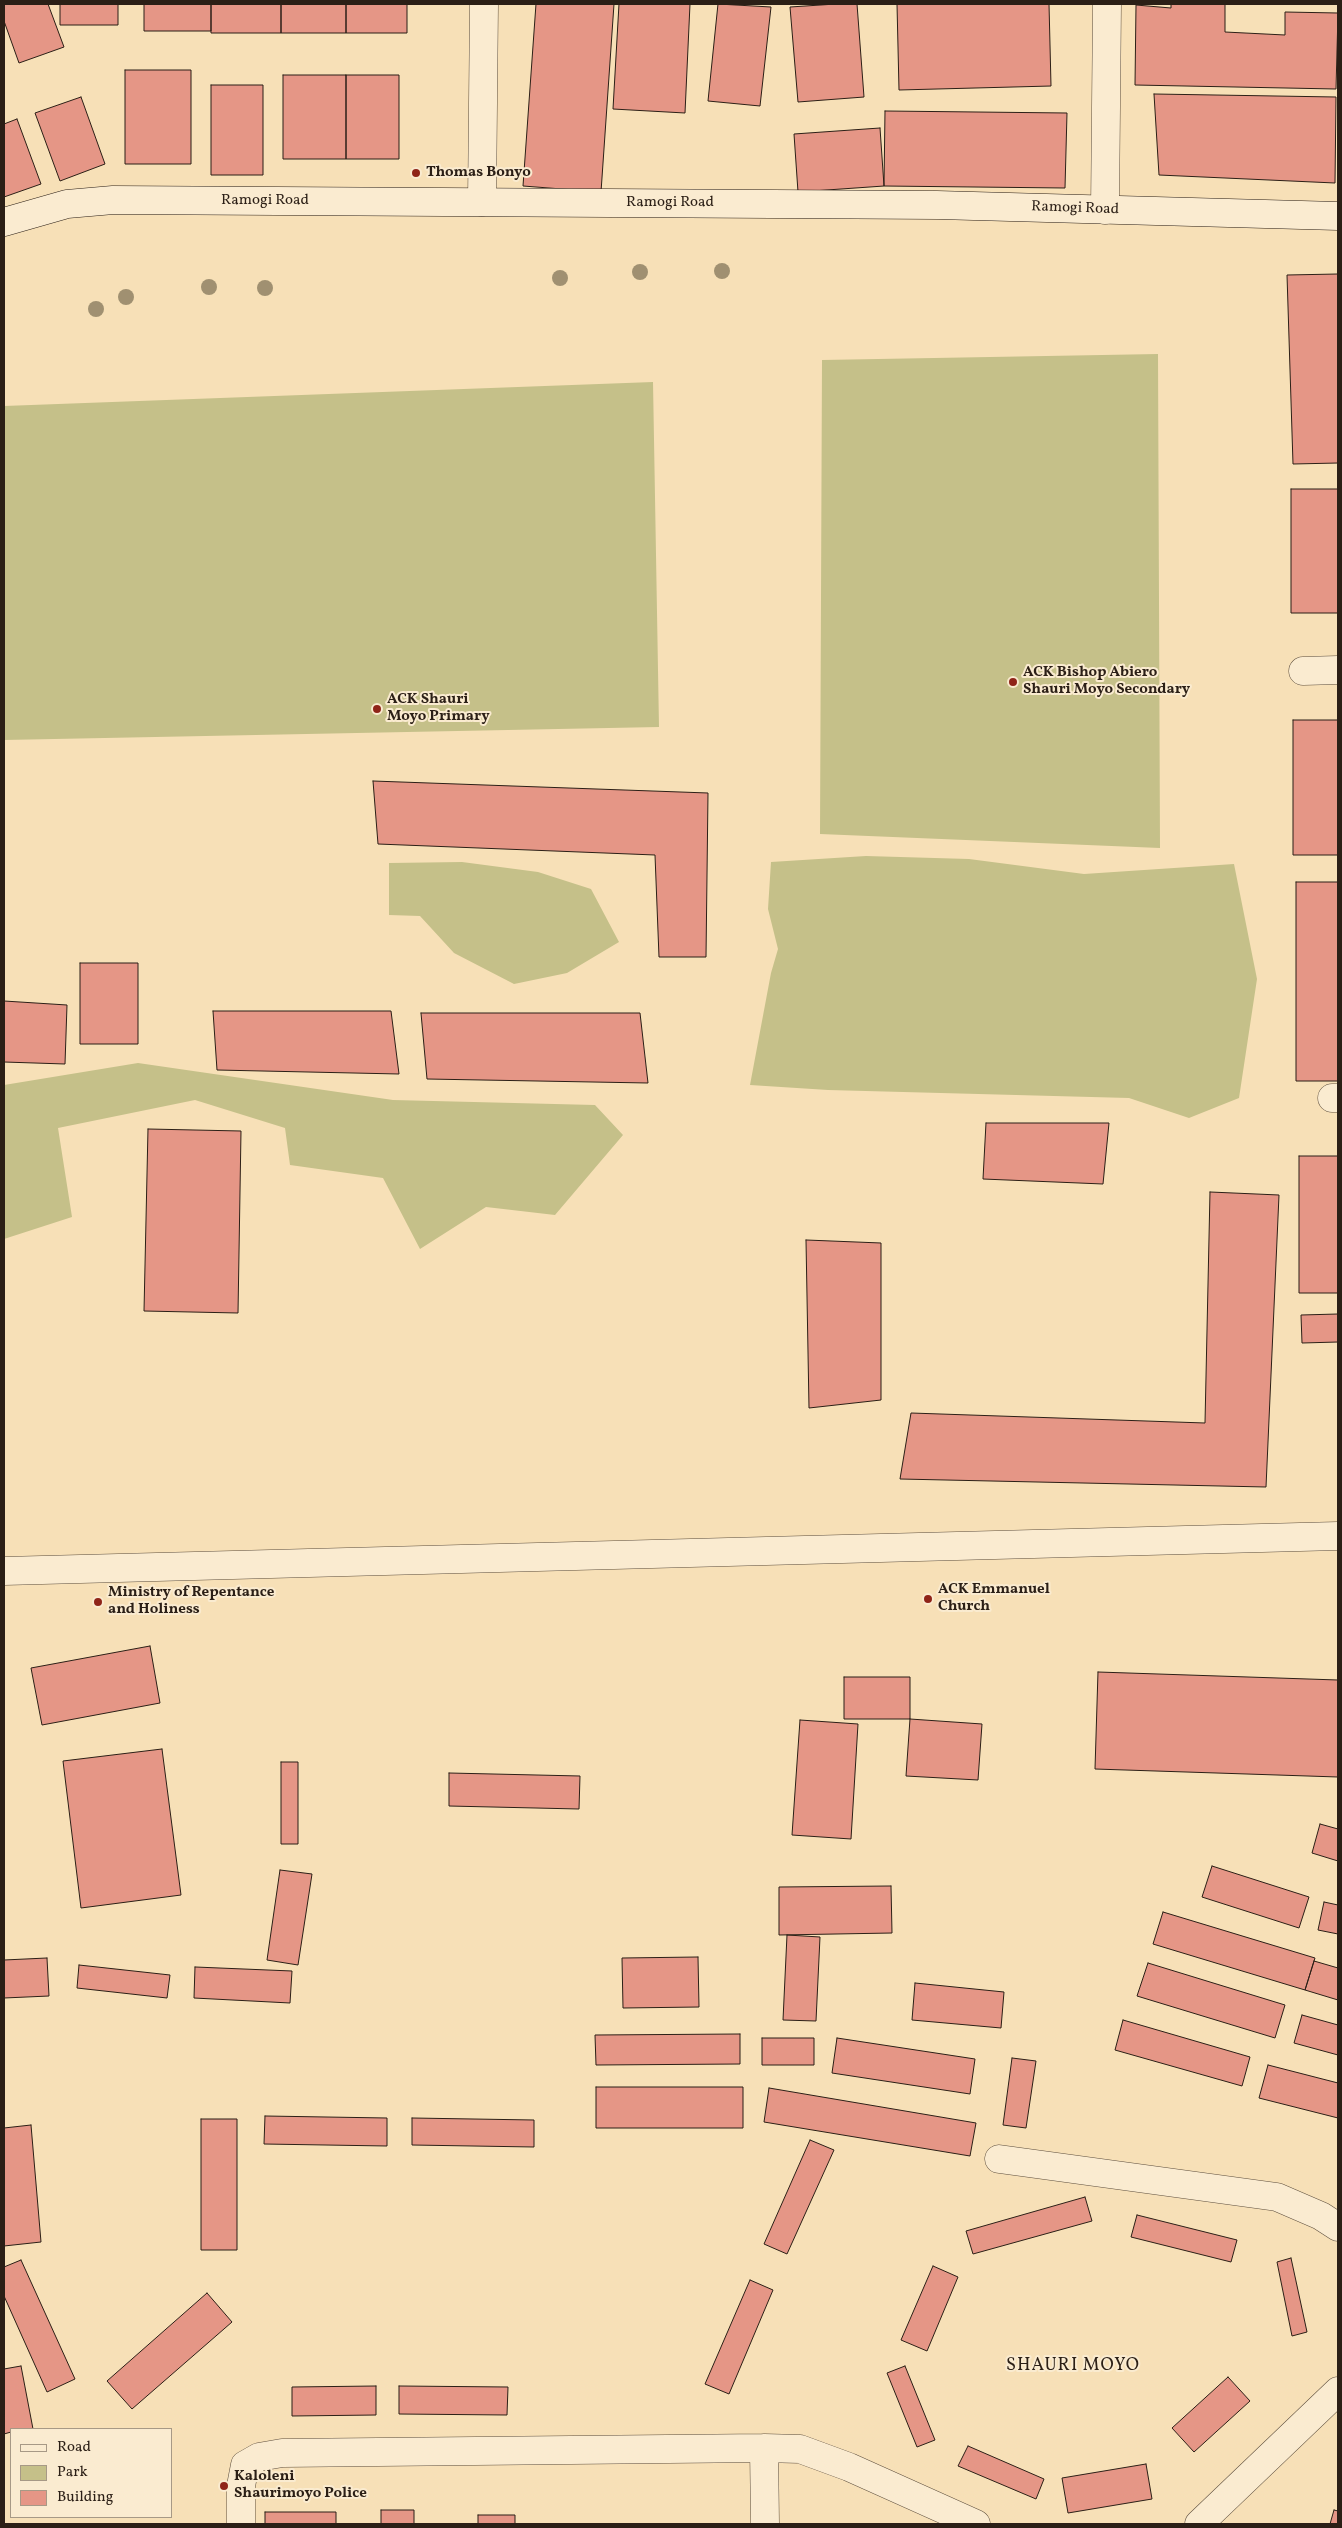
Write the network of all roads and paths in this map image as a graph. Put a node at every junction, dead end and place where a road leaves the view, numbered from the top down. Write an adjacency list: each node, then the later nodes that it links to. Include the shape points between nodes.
1 (484, 4): 3 (street)
2 (1107, 4): 4 (street)
3 (482, 202): 4 (street, Ramogi Road, via 937,205); 6 (street, Ramogi Road, via 113,200 67,204)
4 (1105, 210): 5 (street, Ramogi Road)
5 (1338, 216)
6 (4, 222)
7 (1338, 670): 8 (street)
8 (1304, 671)
9 (1338, 1536): 10 (street)
10 (4, 1571)
11 (999, 2159): 12 (street, via 1277,2197)
12 (1338, 2227)
13 (1338, 2391): 18 (street)
14 (764, 2448): 15 (street, via 259,2456 245,2465 241,2486); 16 (street); 17 (street, via 800,2449 849,2467)
15 (241, 2524)
16 (765, 2524)
17 (976, 2524)
18 (1199, 2524)

